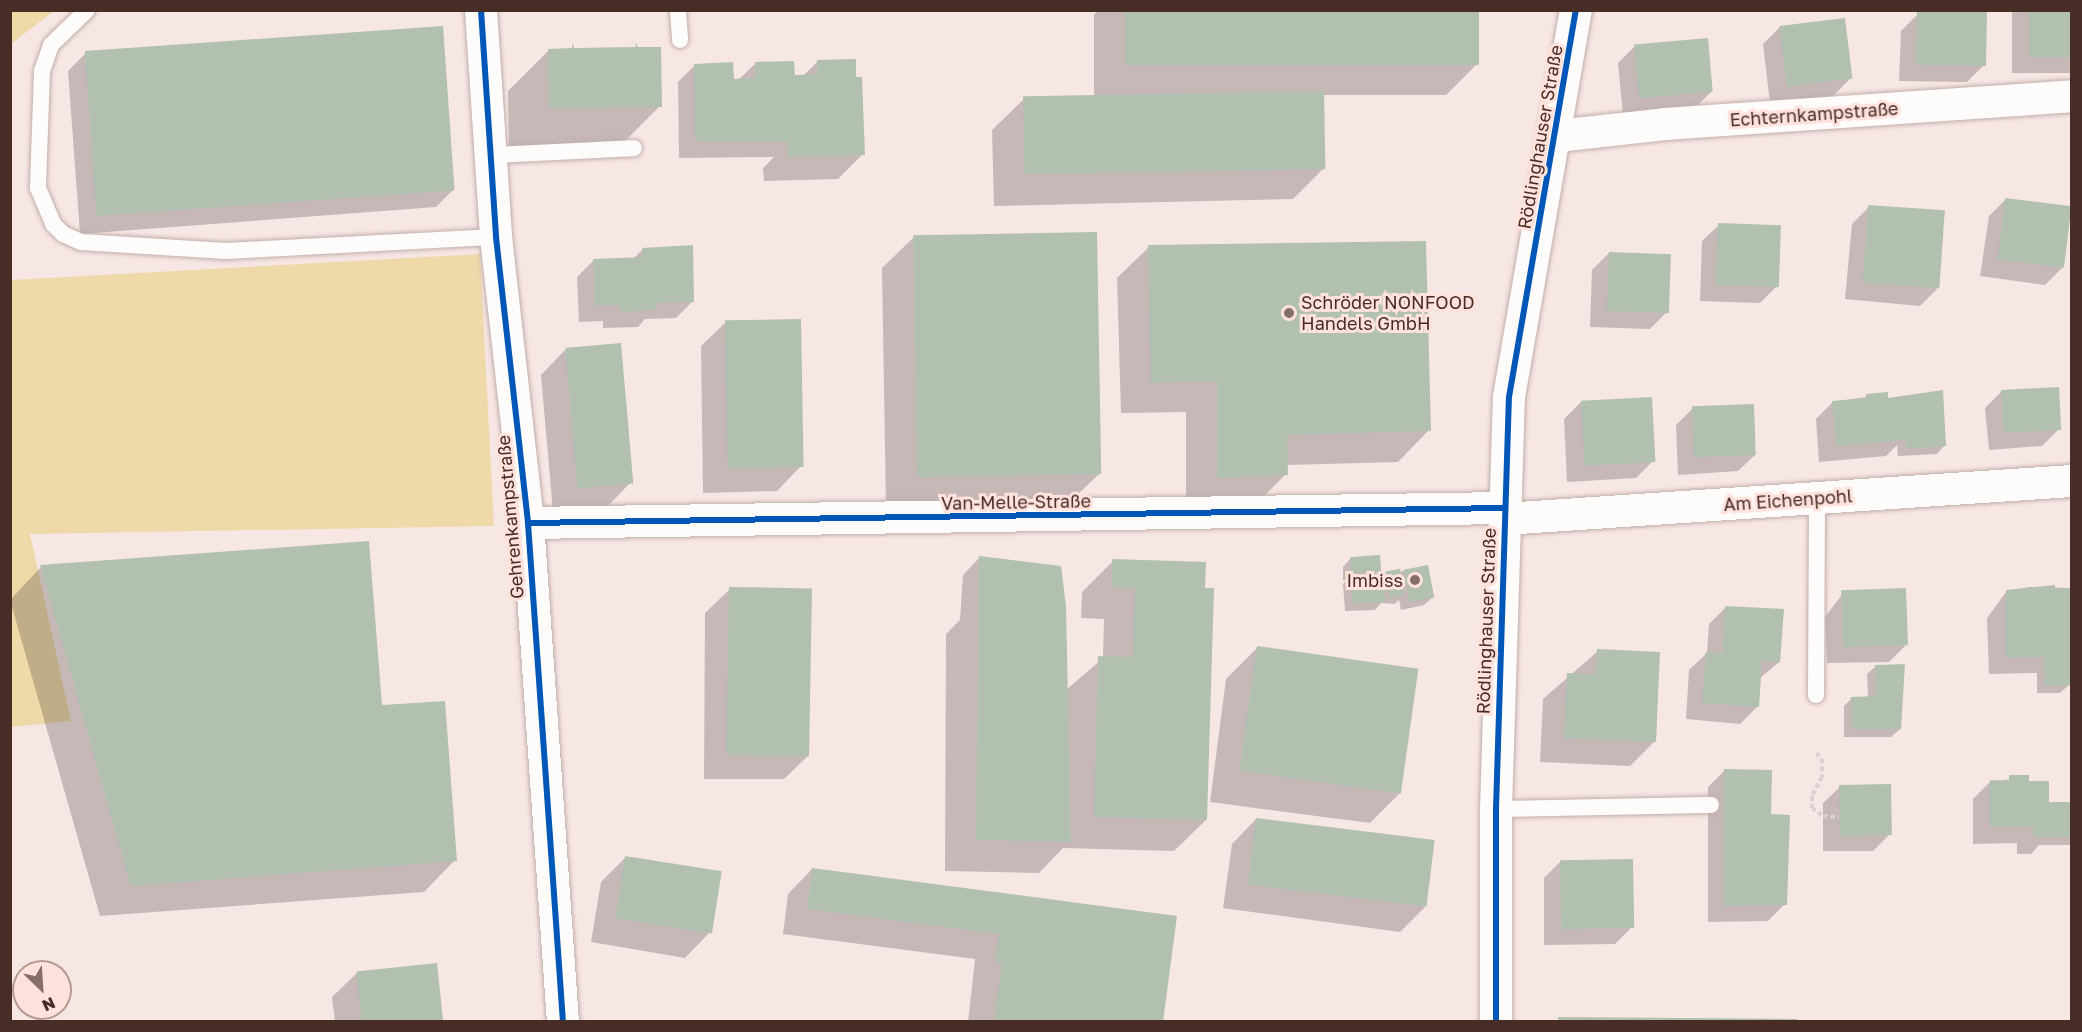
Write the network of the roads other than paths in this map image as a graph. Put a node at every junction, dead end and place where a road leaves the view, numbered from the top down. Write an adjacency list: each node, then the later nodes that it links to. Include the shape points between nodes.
1 (87, 10): 10 (lane, via 51,45 42,71 38,189 53,224 63,234 81,242 226,251)
2 (482, 10): 9 (street, Gehrenkampstraße)
3 (678, 10): 5 (lane)
4 (1576, 10): 7 (street, Rödlinghauser Straße)
5 (680, 40)
6 (2072, 96): 7 (street, Echternkampstraße, via 1665,124)
7 (1557, 136): 13 (street, Rödlinghauser Straße, via 1509,397)
8 (634, 148): 9 (lane)
9 (492, 155): 10 (street, Gehrenkampstraße)
10 (496, 237): 14 (street, Gehrenkampstraße)
11 (2072, 482): 12 (street, Am Eichenpohl)
12 (1817, 498): 13 (street, Am Eichenpohl); 15 (lane)
13 (1505, 513): 14 (street, Van-Melle-Straße); 17 (street, Rödlinghauser Straße)
14 (528, 522): 18 (street, Gehrenkampstraße)
15 (1816, 695)
16 (1711, 805): 17 (lane)
17 (1496, 809): 19 (street, Rödlinghauser Straße)
18 (563, 1022)
19 (1496, 1022)

